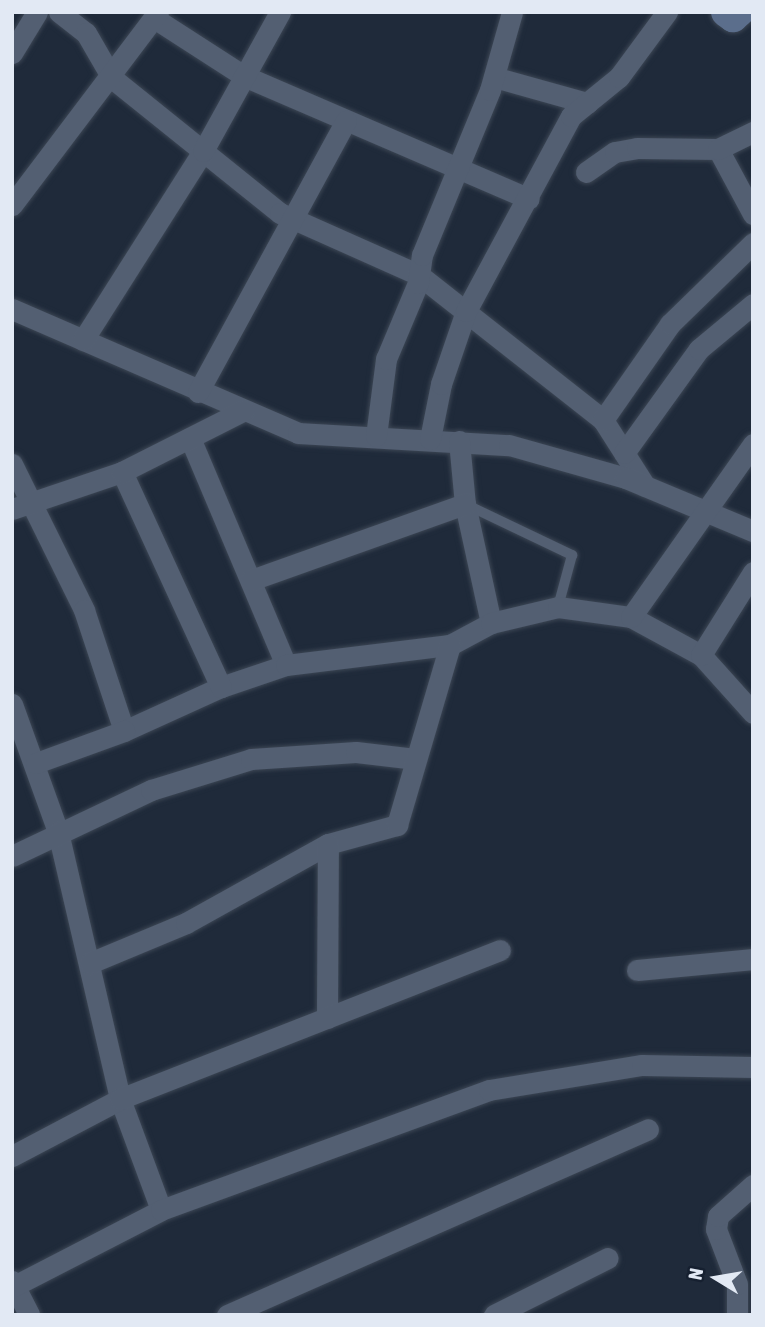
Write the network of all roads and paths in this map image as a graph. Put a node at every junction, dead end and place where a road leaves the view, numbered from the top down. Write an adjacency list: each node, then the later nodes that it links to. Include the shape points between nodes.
1 (37, 12): 10 (street)
2 (59, 12): 9 (street)
3 (280, 12): 11 (street)
4 (512, 12): 12 (street)
5 (667, 12): 14 (street, via 619,77)
6 (726, 12): 7 (street, via 733,17)
7 (739, 12)
8 (156, 15): 11 (street); 13 (street)
9 (81, 19): 13 (street)
10 (12, 53)
11 (244, 76): 15 (street); 18 (street)
12 (494, 77): 14 (street); 19 (street)
13 (112, 78): 18 (street); 22 (street)
14 (587, 103): 21 (street, via 571,116)
15 (346, 121): 19 (street); 24 (street)
16 (753, 132): 17 (street)
17 (718, 149): 20 (street, via 637,148 615,152); 23 (street)
18 (203, 151): 24 (street); 30 (street)
19 (459, 167): 21 (street); 26 (street, via 422,255)
20 (586, 172)
21 (529, 199): 29 (street)
22 (12, 205)
23 (753, 214)
24 (292, 219): 26 (street); 31 (street)
25 (753, 243): 33 (street, via 670,324)
26 (419, 275): 29 (street); 34 (street, via 386,359)
27 (753, 304): 39 (street, via 699,349)
28 (12, 309): 30 (street)
29 (466, 311): 33 (street); 36 (street, via 441,384)
30 (83, 340): 31 (street)
31 (198, 392): 32 (street)
32 (243, 411): 34 (street, via 298,433); 35 (street)
33 (603, 420): 39 (street)
34 (376, 436): 36 (street)
35 (190, 438): 41 (street); 49 (street)
36 (430, 439): 37 (street)
37 (459, 441): 42 (street, via 509,445); 43 (street)
38 (753, 444): 46 (street)
39 (624, 453): 42 (street)
40 (12, 464): 44 (street)
41 (122, 472): 44 (street); 56 (street)
42 (645, 486): 46 (street)
43 (465, 503): 49 (street); 50 (lane, via 572,555); 52 (street)
44 (36, 504): 45 (street); 59 (street, via 83,610)
45 (12, 509)
46 (706, 512): 47 (street); 51 (street)
47 (753, 531)
48 (753, 572): 54 (street)
49 (251, 580): 55 (street)
50 (558, 607): 51 (street); 52 (street)
51 (631, 617): 54 (street)
52 (491, 623): 53 (street)
53 (450, 645): 55 (street); 60 (street)
54 (701, 654): 58 (street)
55 (286, 665): 56 (street)
56 (221, 687): 59 (street)
57 (12, 704): 61 (street)
58 (753, 713)
59 (124, 731): 61 (street)
60 (416, 759): 62 (street, via 356,751 251,759 151,790); 63 (street, via 397,825)
61 (36, 763): 62 (street)
62 (58, 831): 64 (street); 67 (street)
63 (328, 844): 67 (street, via 186,923); 69 (street)
64 (12, 856)
65 (500, 950): 69 (street)
66 (753, 959): 68 (street)
67 (90, 963): 71 (street)
68 (637, 971)
69 (327, 1018): 71 (street)
70 (753, 1067): 75 (street, via 642,1065 489,1090)
71 (120, 1099): 73 (street); 75 (street)
72 (648, 1129): 79 (street)
73 (12, 1156)
74 (753, 1185): 81 (street, via 718,1216 716,1229 737,1284)
75 (161, 1210): 77 (street)
76 (608, 1258): 80 (street)
77 (13, 1283): 78 (street)
78 (29, 1315)
79 (228, 1315)
80 (495, 1315)
81 (737, 1315)

